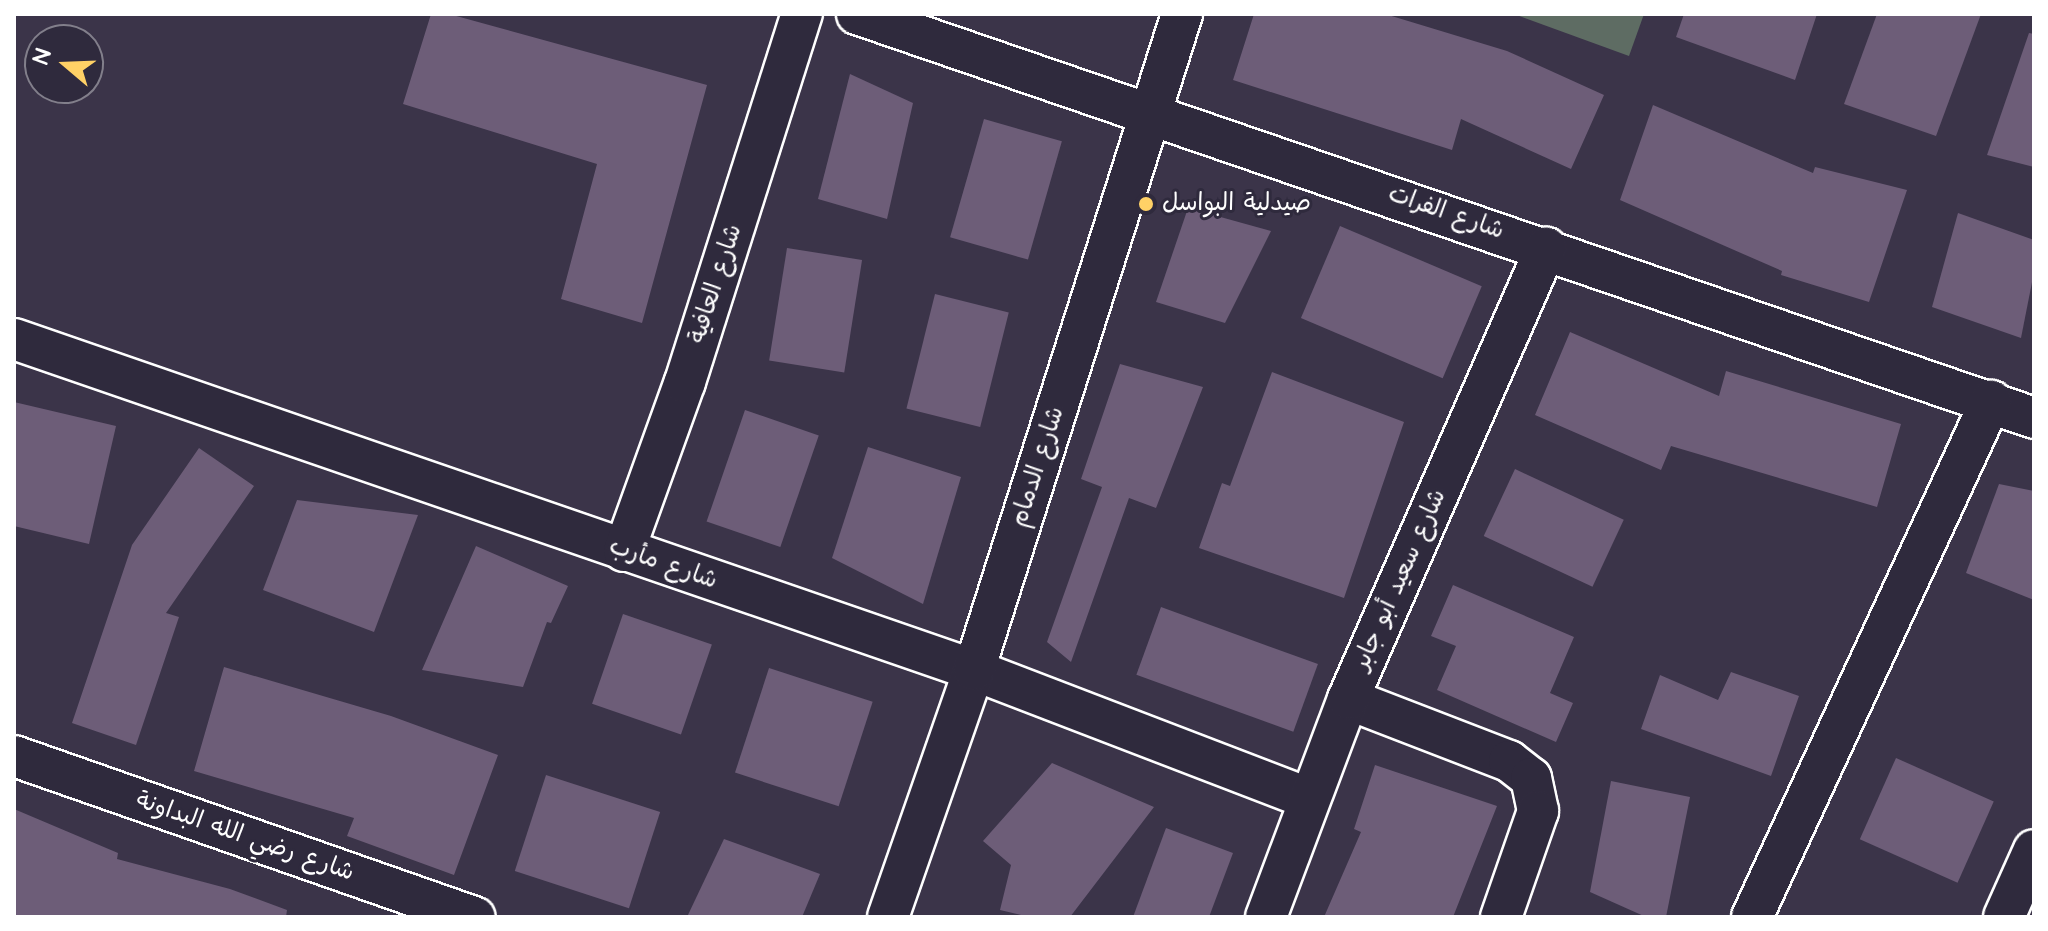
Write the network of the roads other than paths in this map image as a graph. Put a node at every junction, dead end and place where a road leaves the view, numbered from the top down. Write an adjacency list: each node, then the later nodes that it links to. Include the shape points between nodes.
1 (802, 14): 9 (street, شارع العافية, via 685,382)
2 (857, 14): 4 (street, شارع الفرات)
3 (1182, 14): 4 (street, شارع الدمام)
4 (1151, 111): 5 (street, شارع الفرات); 10 (street, شارع الدمام)
5 (1546, 248): 7 (street, شارع الفرات); 11 (street, شارع سعيد أبو جابر)
6 (14, 339): 9 (street, شارع مأرب)
7 (1991, 401): 8 (street, شارع الفرات); 19 (street)
8 (2034, 418)
9 (624, 551): 10 (street, شارع مأرب)
10 (974, 670): 13 (street, شارع مأرب); 16 (street, شارع الدمام)
11 (1348, 699): 13 (street, شارع سعيد أبو جابر); 18 (street, via 1509,761 1531,778 1538,811)
12 (14, 756): 15 (street, شارع رضي الله البداونة)
13 (1308, 798): 17 (street, شارع سعيد أبو جابر)
14 (2034, 850): 20 (street)
15 (475, 917)
16 (888, 917)
17 (1266, 917)
18 (1501, 917)
19 (1752, 917)
20 (2004, 917)

